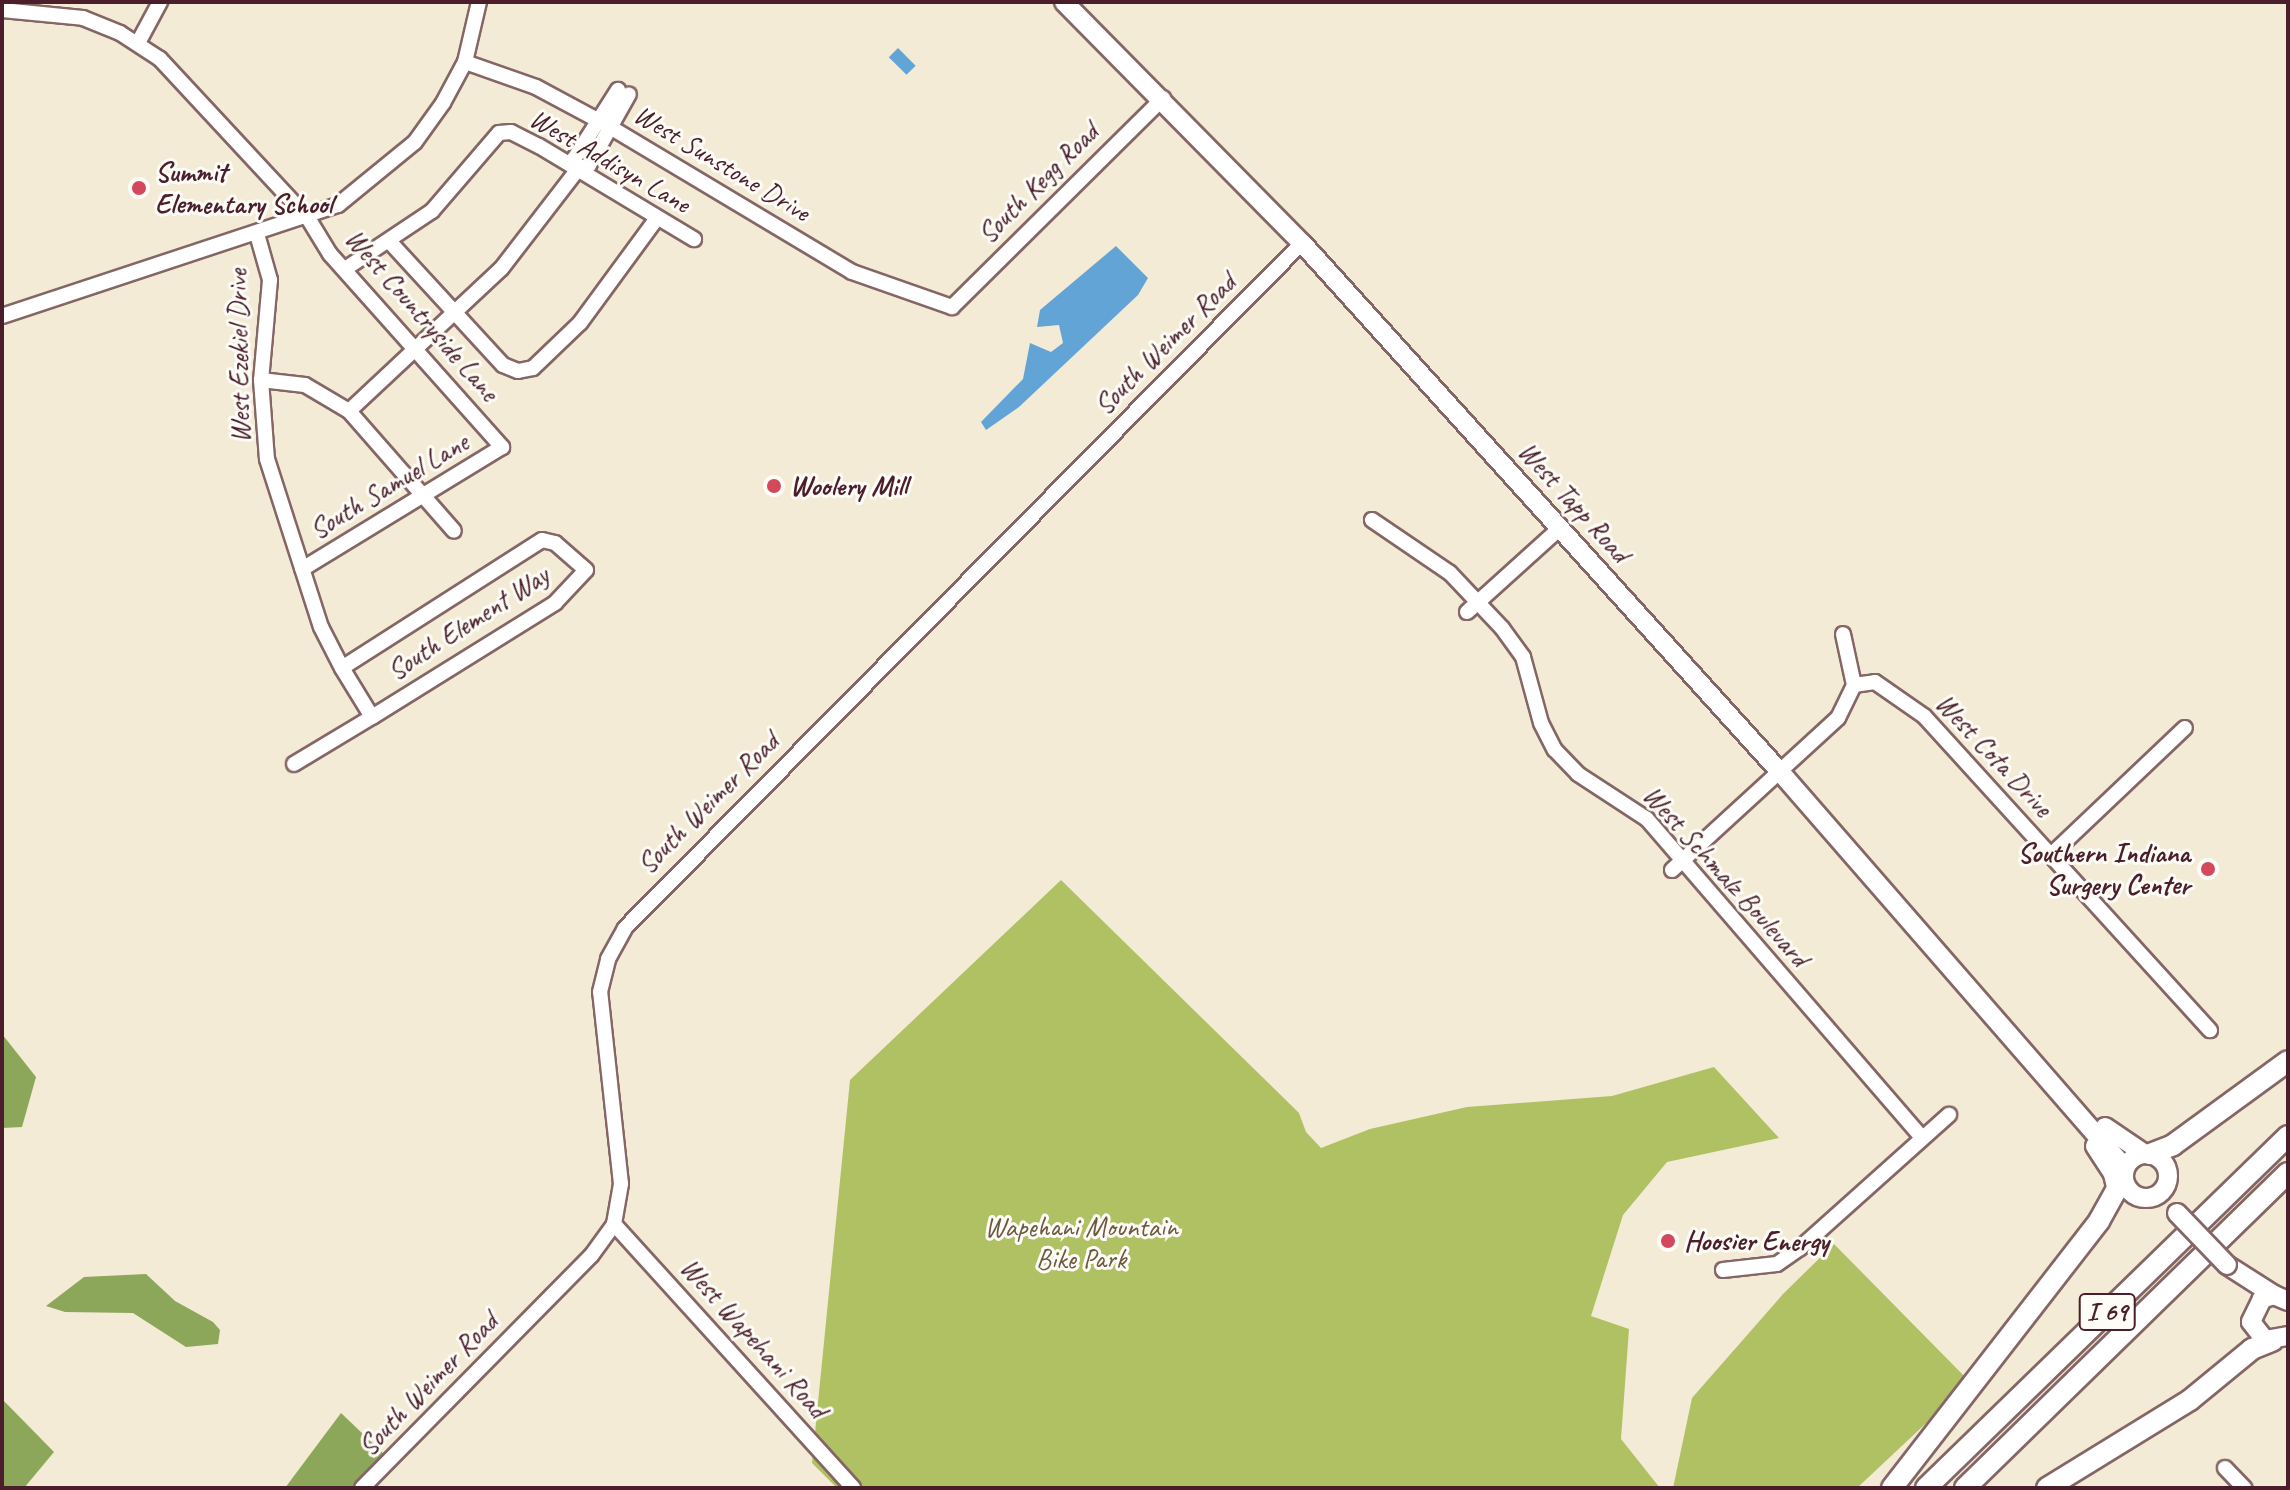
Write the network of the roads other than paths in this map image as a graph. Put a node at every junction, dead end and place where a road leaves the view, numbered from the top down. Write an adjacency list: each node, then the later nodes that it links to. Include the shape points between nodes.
1 (160, 2): 5 (street)
2 (479, 2): 6 (street)
3 (1064, 2): 8 (main road, West Tapp Road)
4 (2, 10): 5 (street, West Countryside Lane, via 64,13)
5 (138, 43): 11 (street, West Countryside Lane, via 189,89)
6 (465, 62): 9 (street, West Sunstone Drive, via 536,87); 11 (street, via 415,142 363,188)
7 (624, 92): 9 (street)
8 (1163, 98): 16 (main road, West Tapp Road); 18 (street, South Kegg Road)
9 (606, 124): 10 (street, via 589,165); 18 (street, West Sunstone Drive, via 852,272)
10 (578, 169): 12 (street, West Addisyn Lane); 15 (street, West Addisyn Lane, via 511,132 499,133 451,193); 19 (street, via 501,269)
11 (308, 218): 13 (street); 17 (street, West Countryside Lane)
12 (657, 218): 14 (street, West Addisyn Lane); 19 (street, via 580,323 533,368 512,371)
13 (257, 234): 20 (street); 22 (street, West Ezekiel Drive, via 270,280)
14 (694, 239)
15 (389, 241): 17 (street); 19 (street)
16 (1302, 243): 27 (main road, West Tapp Road); 52 (street, South Weimer Road, via 646,903 618,938 604,970 600,1008 621,1184)
17 (345, 269): 21 (street, West Countryside Lane)
18 (952, 307)
19 (455, 311): 21 (street)
20 (2, 316)
21 (416, 347): 23 (street); 24 (street, West Countryside Lane)
22 (261, 380): 23 (street, via 305,385); 29 (street, West Ezekiel Drive, via 267,459)
23 (349, 411): 25 (street)
24 (502, 447): 25 (street, South Samuel Lane)
25 (425, 496): 28 (street); 29 (street, South Samuel Lane)
26 (1372, 520): 30 (street, West Schmalz Boulevard, via 1450,573)
27 (1560, 528): 30 (street); 37 (main road, West Tapp Road)
28 (454, 531)
29 (302, 569): 32 (street, South Element Way, via 321,627)
30 (1473, 607): 39 (street, West Schmalz Boulevard, via 1523,657 1541,723 1555,750 1578,774 1638,811)
31 (1843, 634): 33 (street)
32 (342, 668): 34 (street, South Element Way); 34 (street, South Element Way, via 542,540 555,543 586,570 536,617)
33 (1854, 685): 37 (street, via 1838,718); 38 (street, West Cota Drive, via 1875,682 1924,716)
34 (372, 717): 36 (street, South Element Way)
35 (2185, 728): 38 (street)
36 (294, 764)
37 (1782, 774): 39 (street); 41 (main road, West Tapp Road)
38 (2052, 854): 40 (street, West Cota Drive)
39 (1677, 866): 44 (street, West Schmalz Boulevard)
40 (2210, 1030)
41 (2026, 1055): 46 (main road, West Tapp Road, via 2118,1139); 48 (main road)
42 (2288, 1061): 46 (highway, via 2173,1145)
43 (1949, 1115): 44 (street)
44 (1921, 1136): 54 (street, via 1788,1256 1751,1271)
45 (2288, 1136): 62 (highway, I 69)
46 (2148, 1154): 48 (main road); 49 (main road, via 2162,1161)
47 (2288, 1173): 63 (highway, I 69)
48 (2122, 1179): 50 (main road, via 2132,1193); 61 (highway)
49 (2169, 1179): 50 (main road, via 2163,1191); 51 (main road)
50 (2145, 1199): 51 (main road)
51 (2177, 1213): 53 (main road, bridge)
52 (614, 1224): 59 (street, South Weimer Road, via 591,1256); 60 (street, West Wapehani Road)
53 (2227, 1265): 55 (main road); 56 (main road)
54 (1723, 1270)
55 (2281, 1298): 56 (main road, via 2257,1303)
56 (2251, 1314): 57 (main road, via 2254,1329)
57 (2282, 1341): 64 (highway, via 2252,1349 2190,1400)
58 (2225, 1468): 65 (street)
59 (362, 1488)
60 (853, 1488)
61 (1892, 1488)
62 (1926, 1488)
63 (1965, 1488)
64 (2047, 1488)
65 (2244, 1488)

